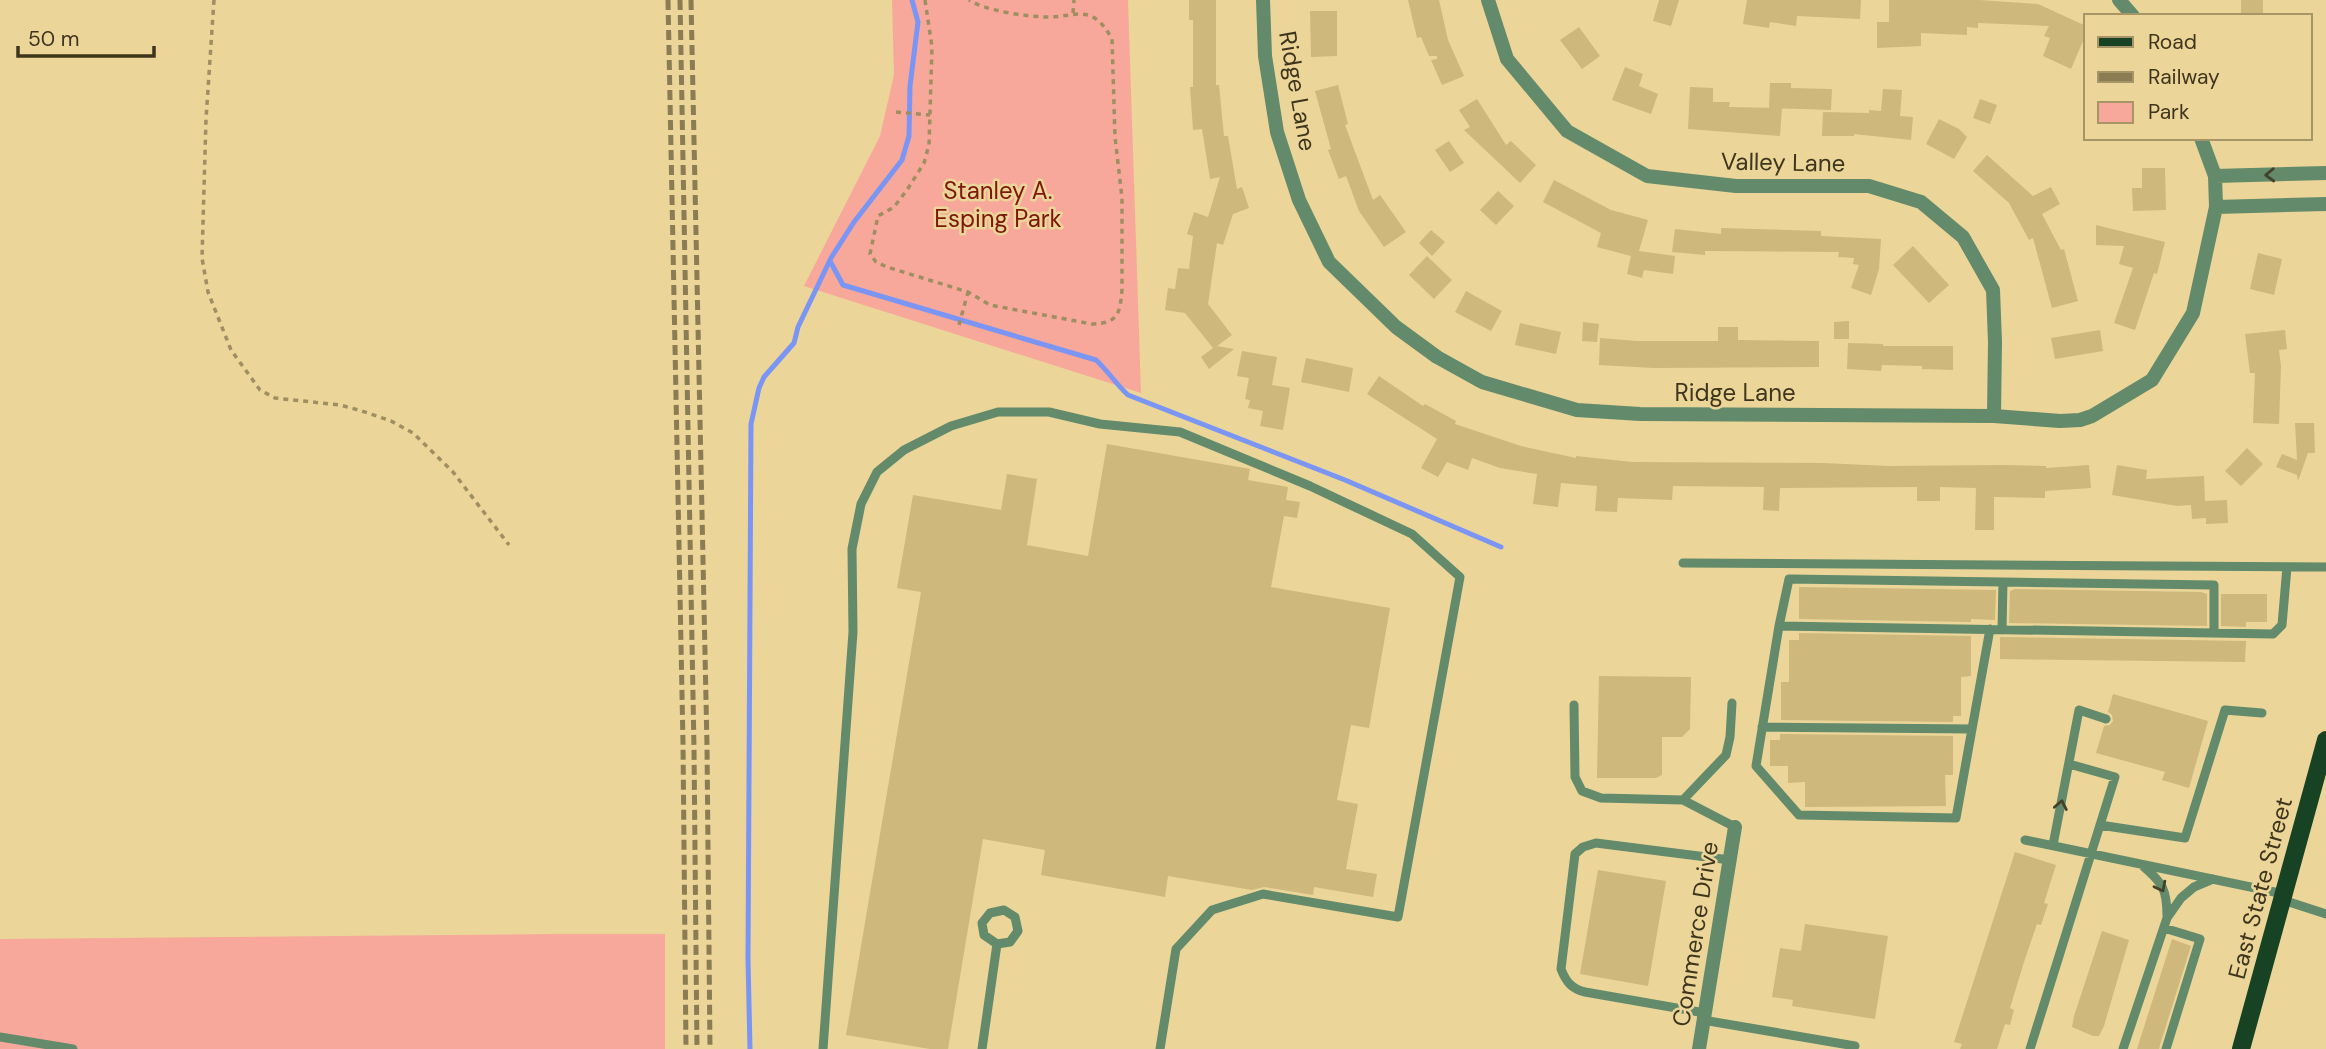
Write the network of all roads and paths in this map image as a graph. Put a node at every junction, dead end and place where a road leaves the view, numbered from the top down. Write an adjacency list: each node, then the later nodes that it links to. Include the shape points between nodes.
1 (214, 0): 20 (path, via 202,258 208,292 230,350 260,390 275,398 340,405 413,433 453,472)
2 (925, 0): 11 (path, via 932,47)
3 (969, 0): 8 (path, via 978,6 1035,16)
4 (1074, 0): 8 (path)
5 (1263, 0): 19 (street, Ridge Lane, via 1265,56 1277,132 1299,201 1329,262 1396,327 1437,357 1482,382 1577,410)
6 (1488, 0): 19 (street, Valley Lane, via 1507,59 1567,131 1647,176 1736,186 1869,186 1921,202 1963,237 1993,290)
7 (2119, 0): 9 (street)
8 (1073, 13): 17 (path, via 1097,20 1112,39 1122,198 1122,290 1116,317 1091,324 990,305)
9 (2131, 14)
10 (896, 112): 11 (path)
11 (930, 115): 17 (path, via 924,163 894,207 878,216 870,254 887,267)
12 (2201, 140): 14 (street, Ridge Lane)
13 (2326, 173): 14 (street, one-way to 14)
14 (2215, 176): 16 (street, Ridge Lane)
15 (2326, 204): 16 (street)
16 (2216, 206): 19 (street, Ridge Lane, via 2193,313 2152,380 2104,411 2080,420)
17 (968, 292): 18 (path)
18 (959, 325)
19 (1994, 416)
20 (509, 545)
21 (1683, 563): 22 (lane)
22 (2287, 567): 23 (lane); 28 (lane, via 2282,625 2273,634)
23 (2326, 567)
24 (2003, 582): 25 (lane, via 1789,579); 27 (lane); 28 (lane, via 2214,585)
25 (1779, 626): 26 (lane); 33 (lane)
26 (1990, 629): 27 (lane); 34 (lane)
27 (2002, 630): 28 (lane)
28 (2214, 633)
29 (1732, 703): 37 (lane, via 1726,755)
30 (1574, 705): 37 (lane, via 1575,777 1582,791 1601,798)
31 (2262, 713): 38 (lane, via 2225,710 2185,838)
32 (2106, 719): 36 (lane, via 2079,709)
33 (1762, 727): 34 (lane); 34 (lane, via 1756,765 1798,815 1956,818)
34 (1972, 729)
35 (2326, 740): 46 (main road, East State Street)
36 (2069, 764): 38 (lane, via 2115,777); 41 (lane, one-way to 36)
37 (1683, 800): 39 (lane)
38 (2100, 825): 42 (lane)
39 (1735, 827): 43 (street, Commerce Drive)
40 (2025, 840): 41 (lane)
41 (2053, 845): 42 (lane)
42 (2092, 855): 44 (lane); 58 (lane)
43 (1730, 860): 50 (street, Commerce Drive); 50 (lane, via 1596,843 1575,854 1561,969 1565,980 1585,992)
44 (2141, 864): 45 (lane); 48 (lane, one-way to 48, via 2158,878 2167,894)
45 (2213, 879): 46 (lane); 48 (lane, via 2181,898)
46 (2283, 897): 47 (lane); 61 (main road, East State Street)
47 (2326, 914)
48 (2165, 923): 59 (lane); 60 (lane, via 2200,939)
49 (997, 944): 55 (lane)
50 (1704, 1017): 52 (lane); 57 (street, Commerce Drive)
51 (0, 1037): 53 (lane)
52 (1855, 1046)
53 (73, 1049)
54 (823, 1049): 56 (lane, via 853,632 852,549 861,504 877,472 904,450 951,426 998,412 1049,412 1100,424 1180,432 1412,534 1460,577 1398,917 1264,894 1212,910 1175,949)
55 (982, 1049)
56 (1160, 1049)
57 (1699, 1049)
58 (2030, 1049)
59 (2123, 1049)
60 (2166, 1049)
61 (2241, 1049)

